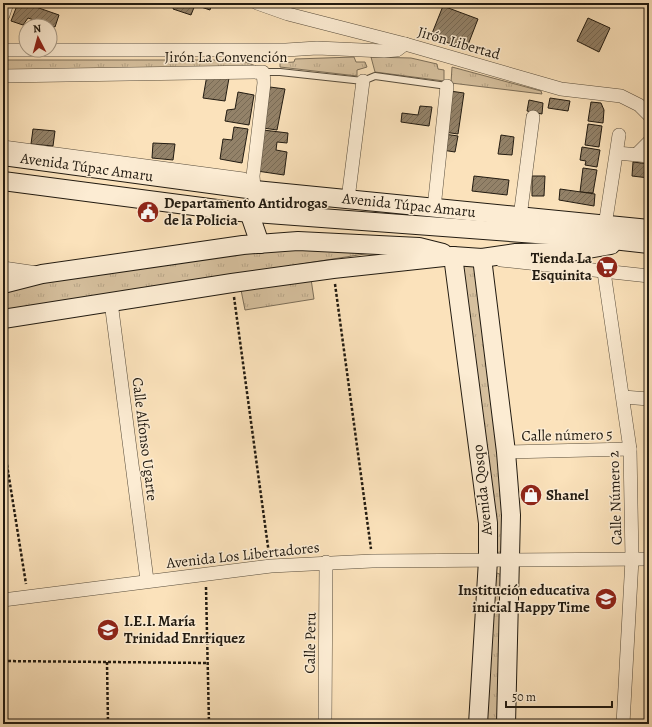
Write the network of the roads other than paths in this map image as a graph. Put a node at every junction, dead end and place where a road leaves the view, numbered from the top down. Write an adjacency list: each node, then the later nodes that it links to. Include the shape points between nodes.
1 (7, 3): 3 (street)
2 (257, 3): 4 (street, Jirón Libertad, via 348,31)
3 (3, 15)
4 (405, 44): 5 (street, via 397,50 384,51 317,48); 10 (street, Jirón Libertad, via 561,89 621,96 638,105)
5 (3, 50)
6 (263, 72): 7 (street, Jirón La Convención); 8 (lane, Jirón La Convención); 19 (street, via 264,83 253,176)
7 (3, 76)
8 (363, 81): 9 (lane, Jirón La Convención, via 375,76); 20 (street)
9 (447, 86): 21 (street)
10 (649, 115)
11 (533, 117): 23 (street)
12 (619, 135): 15 (street)
13 (649, 142): 16 (street)
14 (3, 147): 19 (street, via 243,178)
15 (617, 153): 16 (street); 25 (street)
16 (643, 155)
17 (3, 156): 19 (street, Avenida Túpac Amaru)
18 (3, 181): 22 (street, Avenida Túpac Amaru)
19 (255, 190): 20 (street, Avenida Túpac Amaru); 22 (street)
20 (348, 199): 21 (street, Avenida Túpac Amaru)
21 (434, 208): 23 (street, Avenida Túpac Amaru)
22 (253, 212): 25 (street, Avenida Túpac Amaru); 26 (street)
23 (520, 217): 25 (street, Avenida Túpac Amaru)
24 (649, 229): 25 (street, Avenida Túpac Amaru)
25 (604, 237): 27 (street); 29 (street, via 571,252)
26 (260, 244): 28 (street, via 298,241 419,247); 32 (street)
27 (649, 244)
28 (453, 256): 29 (street); 35 (street, via 332,269); 44 (street, Avenida Qosqo, via 488,523)
29 (482, 258): 31 (street); 40 (street, Avenida Qosqo)
30 (3, 268): 32 (street)
31 (604, 272): 33 (street); 37 (street, Calle Número 2)
32 (42, 274): 34 (street)
33 (649, 276)
34 (3, 284)
35 (111, 302): 36 (street); 46 (street, Calle Alfonso Ugarte)
36 (3, 319)
37 (623, 397): 38 (street); 39 (street, Calle Número 2)
38 (649, 399)
39 (630, 449): 40 (street, Calle número 5); 42 (street, Calle Número 2)
40 (506, 452): 41 (street, Avenida Qosqo, via 511,515)
41 (511, 559): 42 (street, Avenida Los Libertadores); 44 (street, Avenida Los Libertadores); 50 (street, Avenida Qosqo)
42 (632, 559): 43 (street, Avenida Los Libertadores); 51 (street, Calle Número 2)
43 (649, 559)
44 (488, 560): 45 (street, Avenida Los Libertadores); 49 (street, Avenida Qosqo)
45 (326, 562): 46 (street, Avenida Los Libertadores); 48 (street, Calle Peru)
46 (147, 580): 47 (street, Avenida Los Libertadores)
47 (3, 600)
48 (325, 724)
49 (478, 724)
50 (506, 724)
51 (623, 724)

